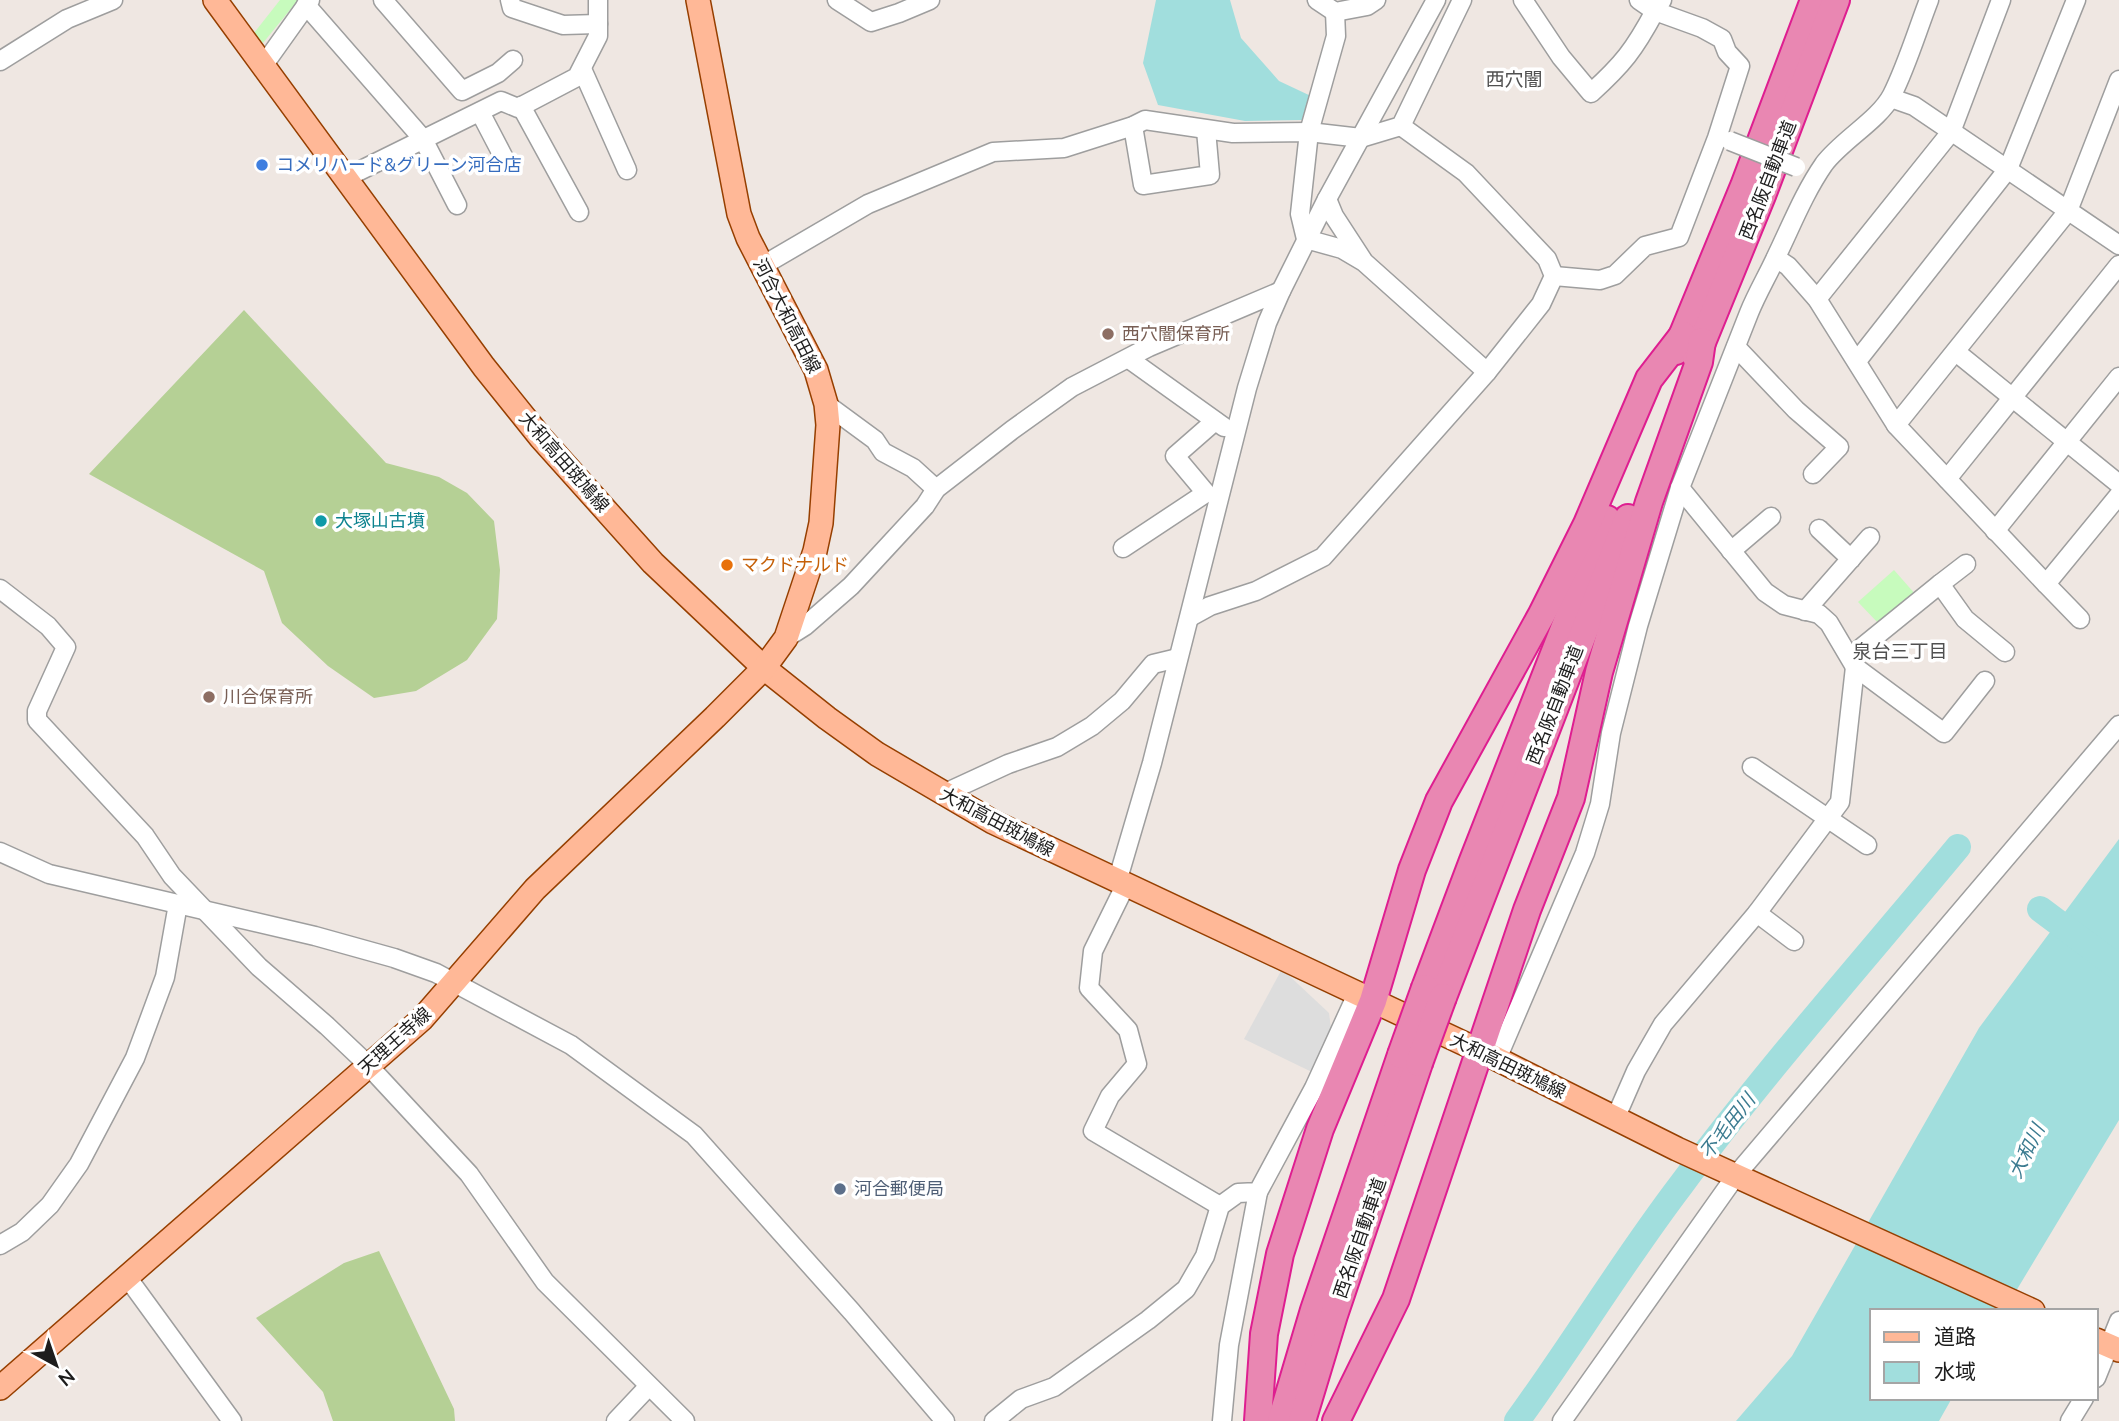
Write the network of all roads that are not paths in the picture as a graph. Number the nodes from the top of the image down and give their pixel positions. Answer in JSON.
{"nodes":[{"id":1,"x":113,"y":0,"type":"edge"},
{"id":2,"x":215,"y":0,"type":"edge"},
{"id":3,"x":383,"y":0,"type":"edge"},
{"id":4,"x":510,"y":0,"type":"edge"},
{"id":5,"x":598,"y":0,"type":"edge"},
{"id":6,"x":698,"y":0,"type":"edge"},
{"id":7,"x":837,"y":0,"type":"edge"},
{"id":8,"x":929,"y":0,"type":"edge"},
{"id":9,"x":1317,"y":0,"type":"edge"},
{"id":10,"x":1376,"y":0,"type":"edge"},
{"id":11,"x":1436,"y":0,"type":"edge"},
{"id":12,"x":1462,"y":0,"type":"edge"},
{"id":13,"x":1523,"y":0,"type":"edge"},
{"id":14,"x":1639,"y":0,"type":"edge"},
{"id":15,"x":1814,"y":0,"type":"edge"},
{"id":16,"x":1836,"y":0,"type":"edge"},
{"id":17,"x":1929,"y":0,"type":"edge"},
{"id":18,"x":2001,"y":0,"type":"edge"},
{"id":19,"x":2076,"y":0,"type":"edge"},
{"id":20,"x":308,"y":2,"type":"edge"},
{"id":21,"x":1659,"y":6,"type":"edge"},
{"id":22,"x":1335,"y":12,"type":"junction"},
{"id":23,"x":598,"y":24,"type":"junction"},
{"id":24,"x":513,"y":60,"type":"dead end"},
{"id":25,"x":0,"y":61,"type":"edge"},
{"id":26,"x":263,"y":66,"type":"junction"},
{"id":27,"x":582,"y":69,"type":"junction"},
{"id":28,"x":2119,"y":80,"type":"edge"},
{"id":29,"x":1891,"y":98,"type":"junction"},
{"id":30,"x":521,"y":106,"type":"junction"},
{"id":31,"x":480,"y":111,"type":"junction"},
{"id":32,"x":1133,"y":126,"type":"junction"},
{"id":33,"x":1401,"y":126,"type":"junction"},
{"id":34,"x":1206,"y":130,"type":"junction"},
{"id":35,"x":1309,"y":132,"type":"junction"},
{"id":36,"x":1951,"y":132,"type":"junction"},
{"id":37,"x":1361,"y":138,"type":"junction"},
{"id":38,"x":424,"y":139,"type":"junction"},
{"id":39,"x":1724,"y":140,"type":"junction"},
{"id":40,"x":504,"y":158,"type":"dead end"},
{"id":41,"x":2008,"y":169,"type":"junction"},
{"id":42,"x":627,"y":170,"type":"dead end"},
{"id":43,"x":345,"y":178,"type":"junction"},
{"id":44,"x":1816,"y":178,"type":"junction"},
{"id":45,"x":1327,"y":199,"type":"junction"},
{"id":46,"x":457,"y":205,"type":"dead end"},
{"id":47,"x":2068,"y":211,"type":"junction"},
{"id":48,"x":579,"y":212,"type":"dead end"},
{"id":49,"x":1306,"y":239,"type":"junction"},
{"id":50,"x":2119,"y":245,"type":"edge"},
{"id":51,"x":1776,"y":258,"type":"junction"},
{"id":52,"x":1364,"y":262,"type":"junction"},
{"id":53,"x":2119,"y":265,"type":"edge"},
{"id":54,"x":762,"y":266,"type":"junction"},
{"id":55,"x":1554,"y":276,"type":"junction"},
{"id":56,"x":1281,"y":291,"type":"junction"},
{"id":57,"x":1817,"y":299,"type":"junction"},
{"id":58,"x":1693,"y":338,"type":"junction"},
{"id":59,"x":1736,"y":347,"type":"junction"},
{"id":60,"x":1956,"y":352,"type":"junction"},
{"id":61,"x":1129,"y":359,"type":"junction"},
{"id":62,"x":1857,"y":361,"type":"junction"},
{"id":63,"x":1487,"y":372,"type":"junction"},
{"id":64,"x":2119,"y":377,"type":"edge"},
{"id":65,"x":2012,"y":398,"type":"junction"},
{"id":66,"x":826,"y":404,"type":"junction"},
{"id":67,"x":1215,"y":421,"type":"junction"},
{"id":68,"x":1896,"y":425,"type":"junction"},
{"id":69,"x":1235,"y":435,"type":"junction"},
{"id":70,"x":2067,"y":442,"type":"junction"},
{"id":71,"x":1813,"y":474,"type":"dead end"},
{"id":72,"x":1947,"y":480,"type":"junction"},
{"id":73,"x":2119,"y":484,"type":"edge"},
{"id":74,"x":1681,"y":488,"type":"junction"},
{"id":75,"x":936,"y":489,"type":"junction"},
{"id":76,"x":2119,"y":495,"type":"edge"},
{"id":77,"x":1771,"y":517,"type":"dead end"},
{"id":78,"x":1819,"y":529,"type":"dead end"},
{"id":79,"x":1995,"y":531,"type":"junction"},
{"id":80,"x":1870,"y":537,"type":"dead end"},
{"id":81,"x":1123,"y":548,"type":"dead end"},
{"id":82,"x":1731,"y":551,"type":"junction"},
{"id":83,"x":1851,"y":559,"type":"junction"},
{"id":84,"x":1966,"y":564,"type":"dead end"},
{"id":85,"x":1940,"y":584,"type":"junction"},
{"id":86,"x":2046,"y":584,"type":"junction"},
{"id":87,"x":0,"y":589,"type":"edge"},
{"id":88,"x":1805,"y":611,"type":"junction"},
{"id":89,"x":1190,"y":617,"type":"junction"},
{"id":90,"x":2080,"y":619,"type":"dead end"},
{"id":91,"x":786,"y":638,"type":"junction"},
{"id":92,"x":2005,"y":652,"type":"dead end"},
{"id":93,"x":1178,"y":658,"type":"junction"},
{"id":94,"x":1853,"y":662,"type":"junction"},
{"id":95,"x":764,"y":668,"type":"junction"},
{"id":96,"x":1985,"y":681,"type":"dead end"},
{"id":97,"x":2119,"y":725,"type":"edge"},
{"id":98,"x":1752,"y":767,"type":"dead end"},
{"id":99,"x":943,"y":794,"type":"junction"},
{"id":100,"x":1829,"y":819,"type":"junction"},
{"id":101,"x":1867,"y":845,"type":"dead end"},
{"id":102,"x":0,"y":852,"type":"edge"},
{"id":103,"x":1121,"y":884,"type":"junction"},
{"id":104,"x":178,"y":904,"type":"junction"},
{"id":105,"x":206,"y":912,"type":"junction"},
{"id":106,"x":1757,"y":913,"type":"junction"},
{"id":107,"x":1794,"y":941,"type":"dead end"},
{"id":108,"x":455,"y":983,"type":"junction"},
{"id":109,"x":1365,"y":998,"type":"junction"},
{"id":110,"x":1488,"y":1055,"type":"junction"},
{"id":111,"x":1410,"y":1059,"type":"junction"},
{"id":112,"x":368,"y":1066,"type":"junction"},
{"id":113,"x":1615,"y":1119,"type":"junction"},
{"id":114,"x":1736,"y":1174,"type":"junction"},
{"id":115,"x":1258,"y":1192,"type":"junction"},
{"id":116,"x":1220,"y":1206,"type":"junction"},
{"id":117,"x":0,"y":1245,"type":"edge"},
{"id":118,"x":127,"y":1277,"type":"junction"},
{"id":119,"x":2029,"y":1309,"type":"edge"},
{"id":120,"x":2119,"y":1321,"type":"edge"},
{"id":121,"x":2108,"y":1345,"type":"edge"},
{"id":122,"x":2098,"y":1372,"type":"edge"},
{"id":123,"x":648,"y":1387,"type":"junction"},
{"id":124,"x":0,"y":1388,"type":"edge"},
{"id":125,"x":2084,"y":1400,"type":"edge"},
{"id":126,"x":2084,"y":1400,"type":"edge"},
{"id":127,"x":232,"y":1421,"type":"edge"},
{"id":128,"x":616,"y":1421,"type":"edge"},
{"id":129,"x":685,"y":1421,"type":"edge"},
{"id":130,"x":945,"y":1421,"type":"edge"},
{"id":131,"x":994,"y":1421,"type":"edge"},
{"id":132,"x":1222,"y":1421,"type":"edge"},
{"id":133,"x":1258,"y":1421,"type":"edge"},
{"id":134,"x":1281,"y":1421,"type":"edge"},
{"id":135,"x":1302,"y":1421,"type":"edge"},
{"id":136,"x":1336,"y":1421,"type":"edge"},
{"id":137,"x":1562,"y":1421,"type":"edge"},
{"id":138,"x":2070,"y":1421,"type":"edge"},
{"id":139,"x":2077,"y":1421,"type":"edge"}],
"edges":[{"from":1,"to":25,"type":"street"},
{"from":2,"to":26,"type":"main road","name":"大和高田斑鳩線"},
{"from":3,"to":24,"type":"street"},
{"from":4,"to":23,"type":"street"},
{"from":5,"to":23,"type":"street"},
{"from":6,"to":54,"type":"main road","name":"河合大和高田線"},
{"from":7,"to":8,"type":"street"},
{"from":9,"to":22,"type":"street"},
{"from":10,"to":22,"type":"street"},
{"from":11,"to":37,"type":"street"},
{"from":12,"to":33,"type":"street"},
{"from":13,"to":21,"type":"street"},
{"from":14,"to":21,"type":"street"},
{"from":15,"to":58,"type":"highway","name":"西名阪自動車道"},
{"from":16,"to":58,"type":"highway","name":"西名阪自動車道"},
{"from":17,"to":29,"type":"street"},
{"from":18,"to":36,"type":"street"},
{"from":19,"to":41,"type":"street"},
{"from":20,"to":26,"type":"street"},
{"from":20,"to":38,"type":"street"},
{"from":21,"to":39,"type":"street"},
{"from":22,"to":35,"type":"street"},
{"from":23,"to":27,"type":"street"},
{"from":26,"to":43,"type":"main road","name":"大和高田斑鳩線"},
{"from":27,"to":30,"type":"street"},
{"from":27,"to":42,"type":"street"},
{"from":28,"to":47,"type":"street"},
{"from":29,"to":36,"type":"street"},
{"from":29,"to":44,"type":"street"},
{"from":30,"to":31,"type":"street"},
{"from":30,"to":48,"type":"street"},
{"from":31,"to":38,"type":"street"},
{"from":31,"to":40,"type":"street"},
{"from":32,"to":34,"type":"street"},
{"from":32,"to":34,"type":"street"},
{"from":32,"to":54,"type":"street"},
{"from":33,"to":37,"type":"street"},
{"from":33,"to":55,"type":"street"},
{"from":34,"to":35,"type":"street"},
{"from":35,"to":37,"type":"street"},
{"from":35,"to":49,"type":"street"},
{"from":36,"to":41,"type":"street"},
{"from":36,"to":57,"type":"street"},
{"from":37,"to":45,"type":"street"},
{"from":38,"to":43,"type":"street"},
{"from":38,"to":46,"type":"street"},
{"from":39,"to":44,"type":"street","bridge":true},
{"from":39,"to":55,"type":"street"},
{"from":41,"to":47,"type":"street"},
{"from":41,"to":62,"type":"street"},
{"from":43,"to":95,"type":"main road","name":"大和高田斑鳩線"},
{"from":44,"to":51,"type":"street"},
{"from":45,"to":49,"type":"street"},
{"from":45,"to":52,"type":"street"},
{"from":47,"to":50,"type":"street"},
{"from":47,"to":60,"type":"street"},
{"from":49,"to":52,"type":"street"},
{"from":49,"to":56,"type":"street"},
{"from":51,"to":57,"type":"street"},
{"from":51,"to":59,"type":"street"},
{"from":52,"to":63,"type":"street"},
{"from":53,"to":65,"type":"street"},
{"from":54,"to":66,"type":"main road","name":"河合大和高田線"},
{"from":55,"to":63,"type":"street"},
{"from":56,"to":61,"type":"street"},
{"from":56,"to":69,"type":"street"},
{"from":57,"to":62,"type":"street"},
{"from":58,"to":109,"type":"highway"},
{"from":58,"to":110,"type":"highway"},
{"from":58,"to":111,"type":"highway","name":"西名阪自動車道","bridge":true},
{"from":59,"to":71,"type":"street"},
{"from":59,"to":74,"type":"street"},
{"from":60,"to":65,"type":"street"},
{"from":60,"to":68,"type":"street"},
{"from":61,"to":67,"type":"street"},
{"from":61,"to":75,"type":"street"},
{"from":62,"to":68,"type":"street"},
{"from":63,"to":89,"type":"street"},
{"from":64,"to":70,"type":"street"},
{"from":65,"to":70,"type":"street"},
{"from":65,"to":72,"type":"street"},
{"from":66,"to":75,"type":"street"},
{"from":66,"to":91,"type":"main road","name":"河合大和高田線"},
{"from":67,"to":69,"type":"street"},
{"from":67,"to":81,"type":"street"},
{"from":68,"to":72,"type":"street"},
{"from":69,"to":89,"type":"street"},
{"from":70,"to":73,"type":"street"},
{"from":70,"to":79,"type":"street"},
{"from":72,"to":79,"type":"street"},
{"from":74,"to":82,"type":"street"},
{"from":74,"to":110,"type":"street"},
{"from":75,"to":91,"type":"street"},
{"from":76,"to":86,"type":"street"},
{"from":77,"to":82,"type":"street"},
{"from":78,"to":83,"type":"street"},
{"from":79,"to":86,"type":"street"},
{"from":80,"to":83,"type":"street"},
{"from":82,"to":88,"type":"street"},
{"from":83,"to":88,"type":"street"},
{"from":84,"to":85,"type":"street"},
{"from":85,"to":92,"type":"street"},
{"from":85,"to":94,"type":"street"},
{"from":86,"to":90,"type":"street"},
{"from":87,"to":105,"type":"street"},
{"from":88,"to":94,"type":"street"},
{"from":89,"to":93,"type":"street"},
{"from":91,"to":95,"type":"main road","name":"河合大和高田線"},
{"from":93,"to":99,"type":"street"},
{"from":93,"to":103,"type":"street"},
{"from":94,"to":96,"type":"street"},
{"from":94,"to":100,"type":"street"},
{"from":95,"to":99,"type":"main road","name":"大和高田斑鳩線"},
{"from":95,"to":108,"type":"main road","name":"天理王寺線"},
{"from":97,"to":114,"type":"street"},
{"from":98,"to":100,"type":"street"},
{"from":99,"to":103,"type":"main road","name":"大和高田斑鳩線"},
{"from":100,"to":101,"type":"street"},
{"from":100,"to":106,"type":"street"},
{"from":102,"to":104,"type":"street"},
{"from":103,"to":109,"type":"main road","name":"大和高田斑鳩線"},
{"from":103,"to":116,"type":"street"},
{"from":104,"to":105,"type":"street"},
{"from":104,"to":117,"type":"street"},
{"from":105,"to":108,"type":"street"},
{"from":105,"to":112,"type":"street"},
{"from":106,"to":107,"type":"street"},
{"from":106,"to":113,"type":"street"},
{"from":108,"to":112,"type":"main road","name":"天理王寺線"},
{"from":108,"to":130,"type":"street"},
{"from":109,"to":110,"type":"main road","name":"大和高田斑鳩線"},
{"from":109,"to":115,"type":"street"},
{"from":109,"to":133,"type":"highway"},
{"from":110,"to":113,"type":"main road","name":"大和高田斑鳩線"},
{"from":110,"to":136,"type":"highway"},
{"from":111,"to":134,"type":"highway","name":"西名阪自動車道"},
{"from":111,"to":135,"type":"highway","name":"西名阪自動車道"},
{"from":112,"to":118,"type":"main road","name":"天理王寺線"},
{"from":112,"to":123,"type":"street"},
{"from":113,"to":114,"type":"main road","name":"大和高田斑鳩線"},
{"from":114,"to":119,"type":"main road","name":"大和高田斑鳩線"},
{"from":114,"to":137,"type":"street"},
{"from":115,"to":116,"type":"street"},
{"from":115,"to":132,"type":"street"},
{"from":116,"to":131,"type":"street"},
{"from":118,"to":124,"type":"main road","name":"天理王寺線"},
{"from":118,"to":127,"type":"street"},
{"from":120,"to":121,"type":"street"},
{"from":121,"to":122,"type":"street"},
{"from":123,"to":128,"type":"street"},
{"from":123,"to":129,"type":"street"},
{"from":125,"to":138,"type":"street"},
{"from":126,"to":139,"type":"street"}]}
